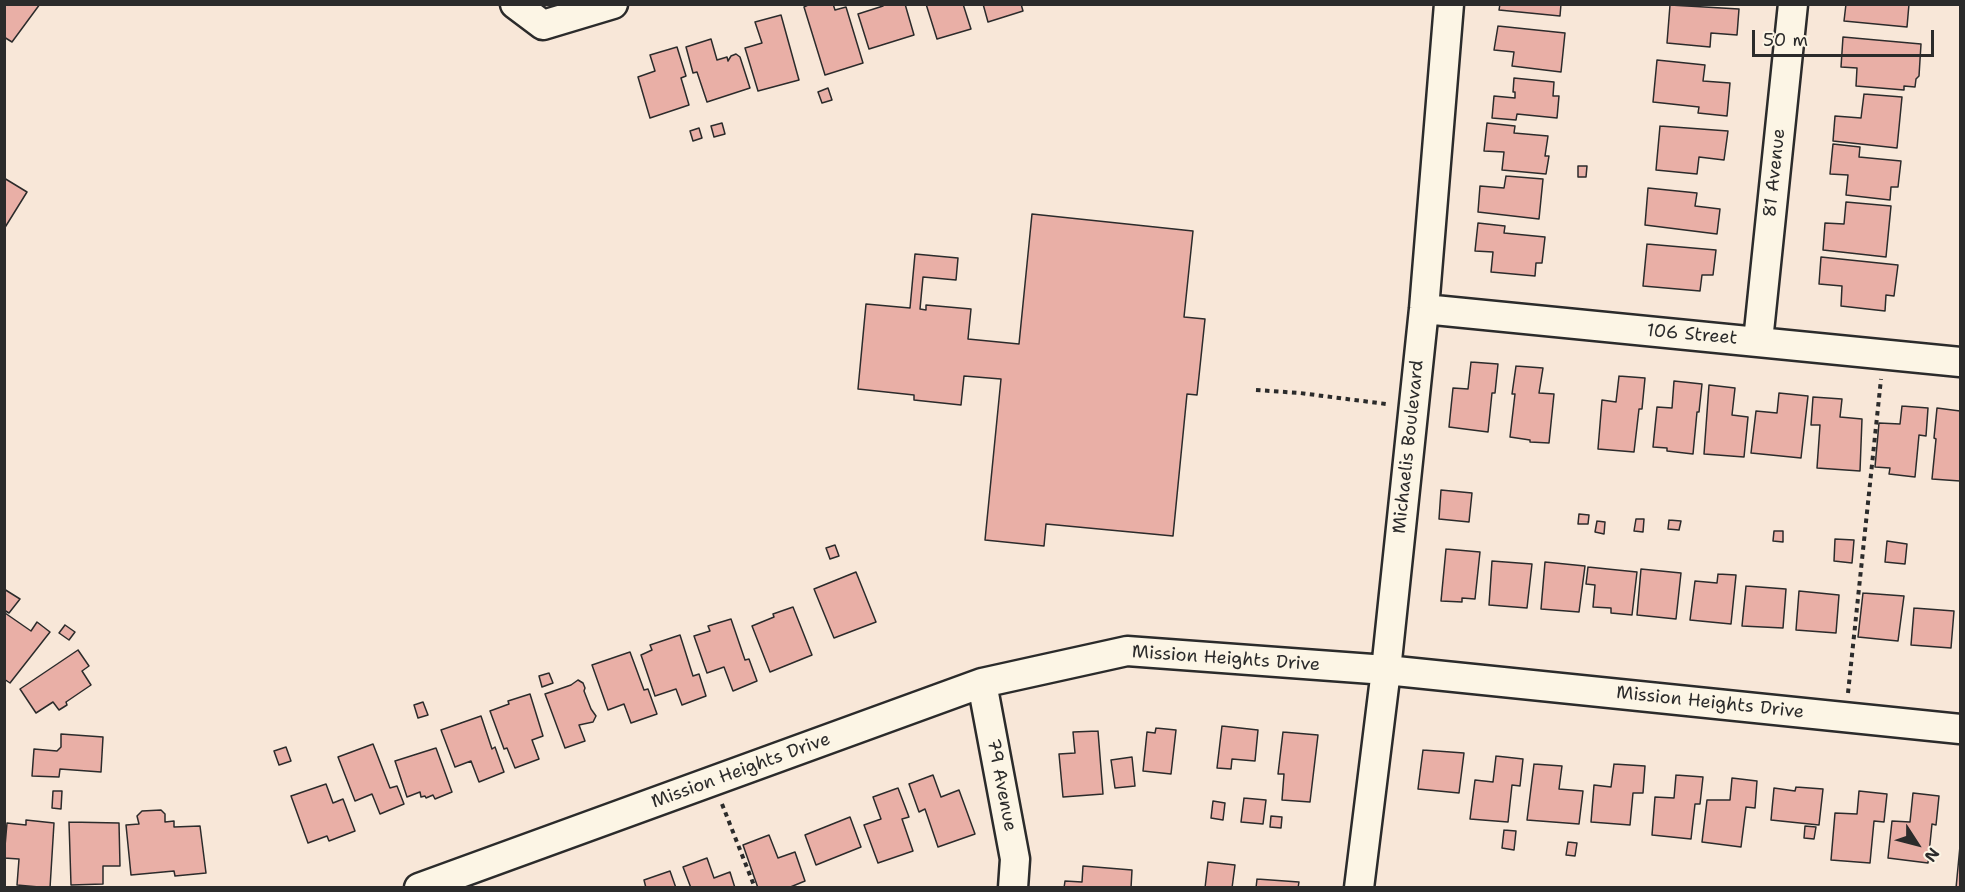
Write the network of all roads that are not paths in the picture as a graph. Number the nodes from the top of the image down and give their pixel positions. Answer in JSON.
{"nodes":[{"id":1,"x":515,"y":4,"type":"edge"},
{"id":2,"x":613,"y":4,"type":"edge"},
{"id":3,"x":1449,"y":4,"type":"edge"},
{"id":4,"x":1793,"y":4,"type":"edge"},
{"id":5,"x":1424,"y":309,"type":"junction"},
{"id":6,"x":1758,"y":341,"type":"junction"},
{"id":7,"x":1960,"y":362,"type":"edge"},
{"id":8,"x":1386,"y":670,"type":"junction"},
{"id":9,"x":982,"y":683,"type":"junction"},
{"id":10,"x":1960,"y":729,"type":"edge"},
{"id":11,"x":419,"y":888,"type":"edge"},
{"id":12,"x":1013,"y":888,"type":"edge"},
{"id":13,"x":1359,"y":888,"type":"edge"}],
"edges":[{"from":1,"to":2,"type":"street"},
{"from":3,"to":5,"type":"street","name":"Michaelis Boulevard"},
{"from":4,"to":6,"type":"street","name":"81 Avenue"},
{"from":5,"to":6,"type":"street","name":"106 Street"},
{"from":5,"to":8,"type":"street","name":"Michaelis Boulevard"},
{"from":6,"to":7,"type":"street","name":"106 Street"},
{"from":8,"to":9,"type":"street","name":"Mission Heights Drive"},
{"from":8,"to":10,"type":"street","name":"Mission Heights Drive"},
{"from":8,"to":13,"type":"street","name":"Michaelis Boulevard"},
{"from":9,"to":11,"type":"street","name":"Mission Heights Drive"},
{"from":9,"to":12,"type":"street","name":"79 Avenue"}]}
